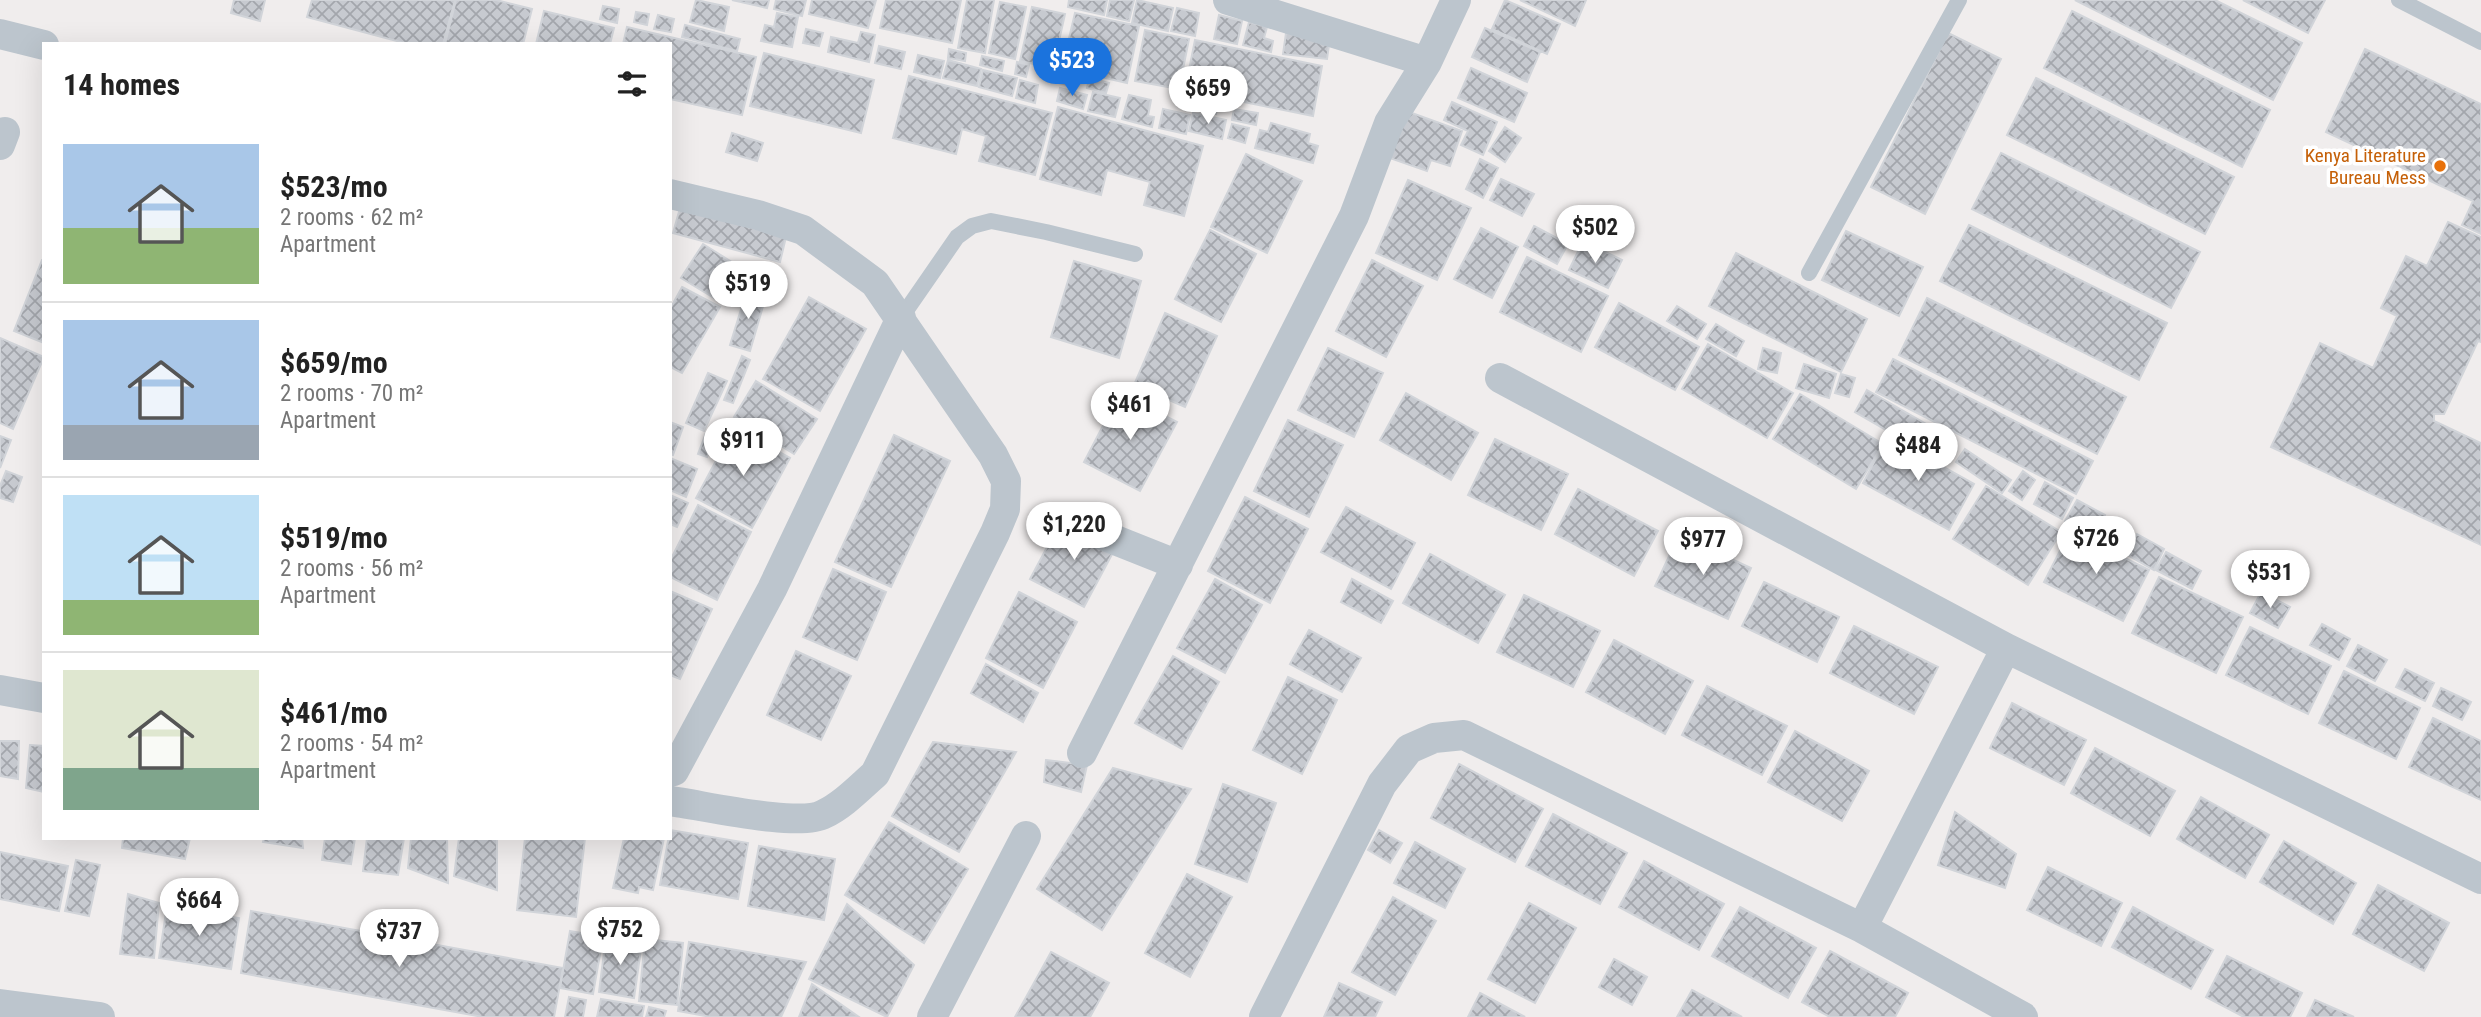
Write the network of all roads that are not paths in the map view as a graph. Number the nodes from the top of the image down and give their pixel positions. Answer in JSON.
{"nodes":[{"id":1,"x":1228,"y":0,"type":"edge"},
{"id":2,"x":1456,"y":0,"type":"edge"},
{"id":3,"x":1959,"y":0,"type":"edge"},
{"id":4,"x":2399,"y":0,"type":"edge"},
{"id":5,"x":0,"y":34,"type":"edge"},
{"id":6,"x":2481,"y":42,"type":"edge"},
{"id":7,"x":42,"y":44,"type":"edge"},
{"id":8,"x":1427,"y":62,"type":"junction"},
{"id":9,"x":672,"y":194,"type":"edge"},
{"id":10,"x":1135,"y":254,"type":"dead end"},
{"id":11,"x":1809,"y":273,"type":"dead end"},
{"id":12,"x":901,"y":318,"type":"junction"},
{"id":13,"x":1500,"y":378,"type":"dead end"},
{"id":14,"x":1094,"y":532,"type":"dead end"},
{"id":15,"x":1178,"y":565,"type":"junction"},
{"id":16,"x":2006,"y":648,"type":"junction"},
{"id":17,"x":0,"y":690,"type":"edge"},
{"id":18,"x":42,"y":698,"type":"edge"},
{"id":19,"x":1082,"y":753,"type":"dead end"},
{"id":20,"x":672,"y":772,"type":"edge"},
{"id":21,"x":672,"y":800,"type":"edge"},
{"id":22,"x":1026,"y":836,"type":"dead end"},
{"id":23,"x":2481,"y":879,"type":"edge"},
{"id":24,"x":1862,"y":928,"type":"junction"},
{"id":25,"x":0,"y":1004,"type":"edge"},
{"id":26,"x":100,"y":1017,"type":"edge"},
{"id":27,"x":932,"y":1017,"type":"edge"},
{"id":28,"x":1264,"y":1017,"type":"edge"},
{"id":29,"x":2022,"y":1017,"type":"edge"}],
"edges":[{"from":1,"to":8,"type":"street"},
{"from":2,"to":8,"type":"street"},
{"from":3,"to":11,"type":"lane"},
{"from":4,"to":6,"type":"lane"},
{"from":5,"to":7,"type":"street"},
{"from":8,"to":15,"type":"street"},
{"from":9,"to":12,"type":"street"},
{"from":10,"to":12,"type":"lane"},
{"from":12,"to":20,"type":"street"},
{"from":12,"to":21,"type":"street"},
{"from":13,"to":16,"type":"street"},
{"from":14,"to":15,"type":"street"},
{"from":15,"to":19,"type":"street"},
{"from":16,"to":23,"type":"street"},
{"from":16,"to":24,"type":"street"},
{"from":17,"to":18,"type":"street"},
{"from":22,"to":27,"type":"street"},
{"from":24,"to":28,"type":"street"},
{"from":24,"to":29,"type":"street"},
{"from":25,"to":26,"type":"street"}]}
